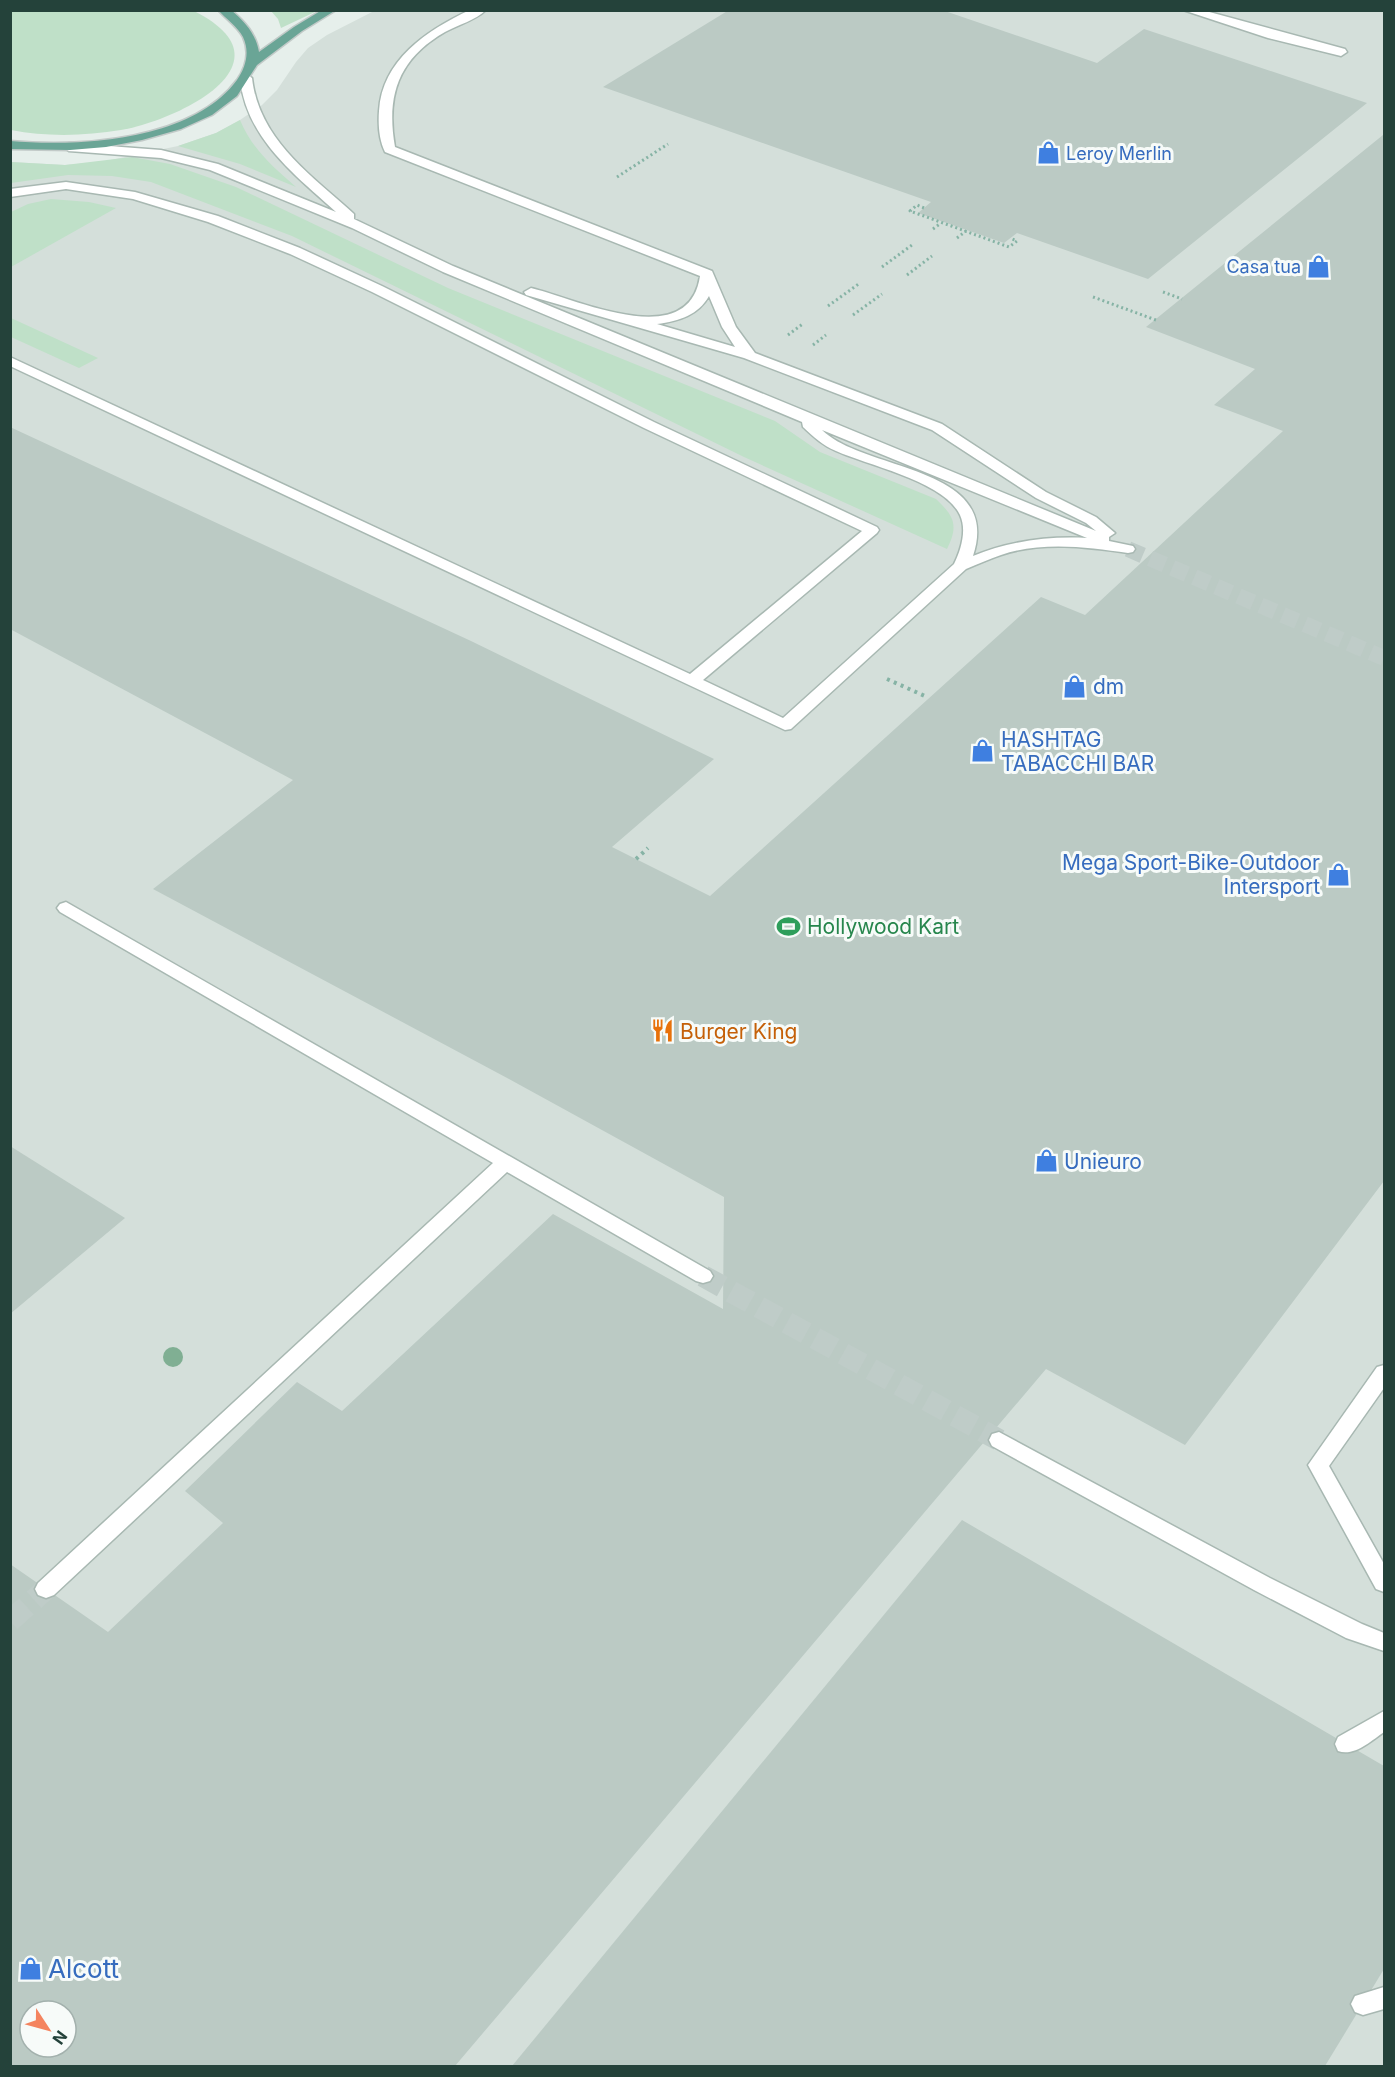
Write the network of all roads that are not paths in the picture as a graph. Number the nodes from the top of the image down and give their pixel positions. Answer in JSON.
{"nodes":[{"id":1,"x":223,"y":10,"type":"edge"},
{"id":2,"x":331,"y":10,"type":"edge"},
{"id":3,"x":481,"y":10,"type":"edge"},
{"id":4,"x":1188,"y":10,"type":"edge"},
{"id":5,"x":1341,"y":52,"type":"dead end"},
{"id":6,"x":252,"y":63,"type":"junction"},
{"id":7,"x":246,"y":78,"type":"junction"},
{"id":8,"x":10,"y":145,"type":"edge"},
{"id":9,"x":69,"y":147,"type":"junction"},
{"id":10,"x":10,"y":193,"type":"edge"},
{"id":11,"x":357,"y":225,"type":"junction"},
{"id":12,"x":448,"y":269,"type":"junction"},
{"id":13,"x":707,"y":274,"type":"junction"},
{"id":14,"x":629,"y":321,"type":"junction"},
{"id":15,"x":750,"y":356,"type":"junction"},
{"id":16,"x":13,"y":364,"type":"edge"},
{"id":17,"x":800,"y":416,"type":"junction"},
{"id":18,"x":1128,"y":549,"type":"junction"},
{"id":19,"x":961,"y":566,"type":"junction"},
{"id":20,"x":692,"y":681,"type":"junction"},
{"id":21,"x":66,"y":908,"type":"dead end"},
{"id":22,"x":506,"y":1162,"type":"junction"},
{"id":23,"x":704,"y":1276,"type":"tunnel mouth"},
{"id":24,"x":1384,"y":1373,"type":"edge"},
{"id":25,"x":999,"y":1440,"type":"tunnel mouth"},
{"id":26,"x":1384,"y":1583,"type":"edge"},
{"id":27,"x":46,"y":1588,"type":"tunnel mouth"},
{"id":28,"x":1384,"y":1642,"type":"edge"},
{"id":29,"x":1384,"y":1721,"type":"edge"},
{"id":30,"x":1346,"y":1744,"type":"dead end"}],
"edges":[{"from":1,"to":6,"type":"main road"},
{"from":2,"to":6,"type":"main road"},
{"from":3,"to":13,"type":"street"},
{"from":4,"to":5,"type":"street"},
{"from":6,"to":7,"type":"main road"},
{"from":7,"to":9,"type":"main road"},
{"from":7,"to":11,"type":"street"},
{"from":8,"to":9,"type":"main road"},
{"from":9,"to":11,"type":"street"},
{"from":10,"to":20,"type":"street"},
{"from":11,"to":12,"type":"street"},
{"from":12,"to":14,"type":"street"},
{"from":12,"to":17,"type":"street"},
{"from":13,"to":14,"type":"street"},
{"from":13,"to":15,"type":"street"},
{"from":14,"to":15,"type":"street"},
{"from":15,"to":18,"type":"street"},
{"from":16,"to":20,"type":"street"},
{"from":17,"to":18,"type":"street"},
{"from":17,"to":19,"type":"street"},
{"from":18,"to":19,"type":"street"},
{"from":19,"to":20,"type":"street"},
{"from":21,"to":22,"type":"street"},
{"from":22,"to":23,"type":"street"},
{"from":22,"to":27,"type":"street"},
{"from":24,"to":26,"type":"street"},
{"from":25,"to":28,"type":"street"},
{"from":29,"to":30,"type":"street"}]}
